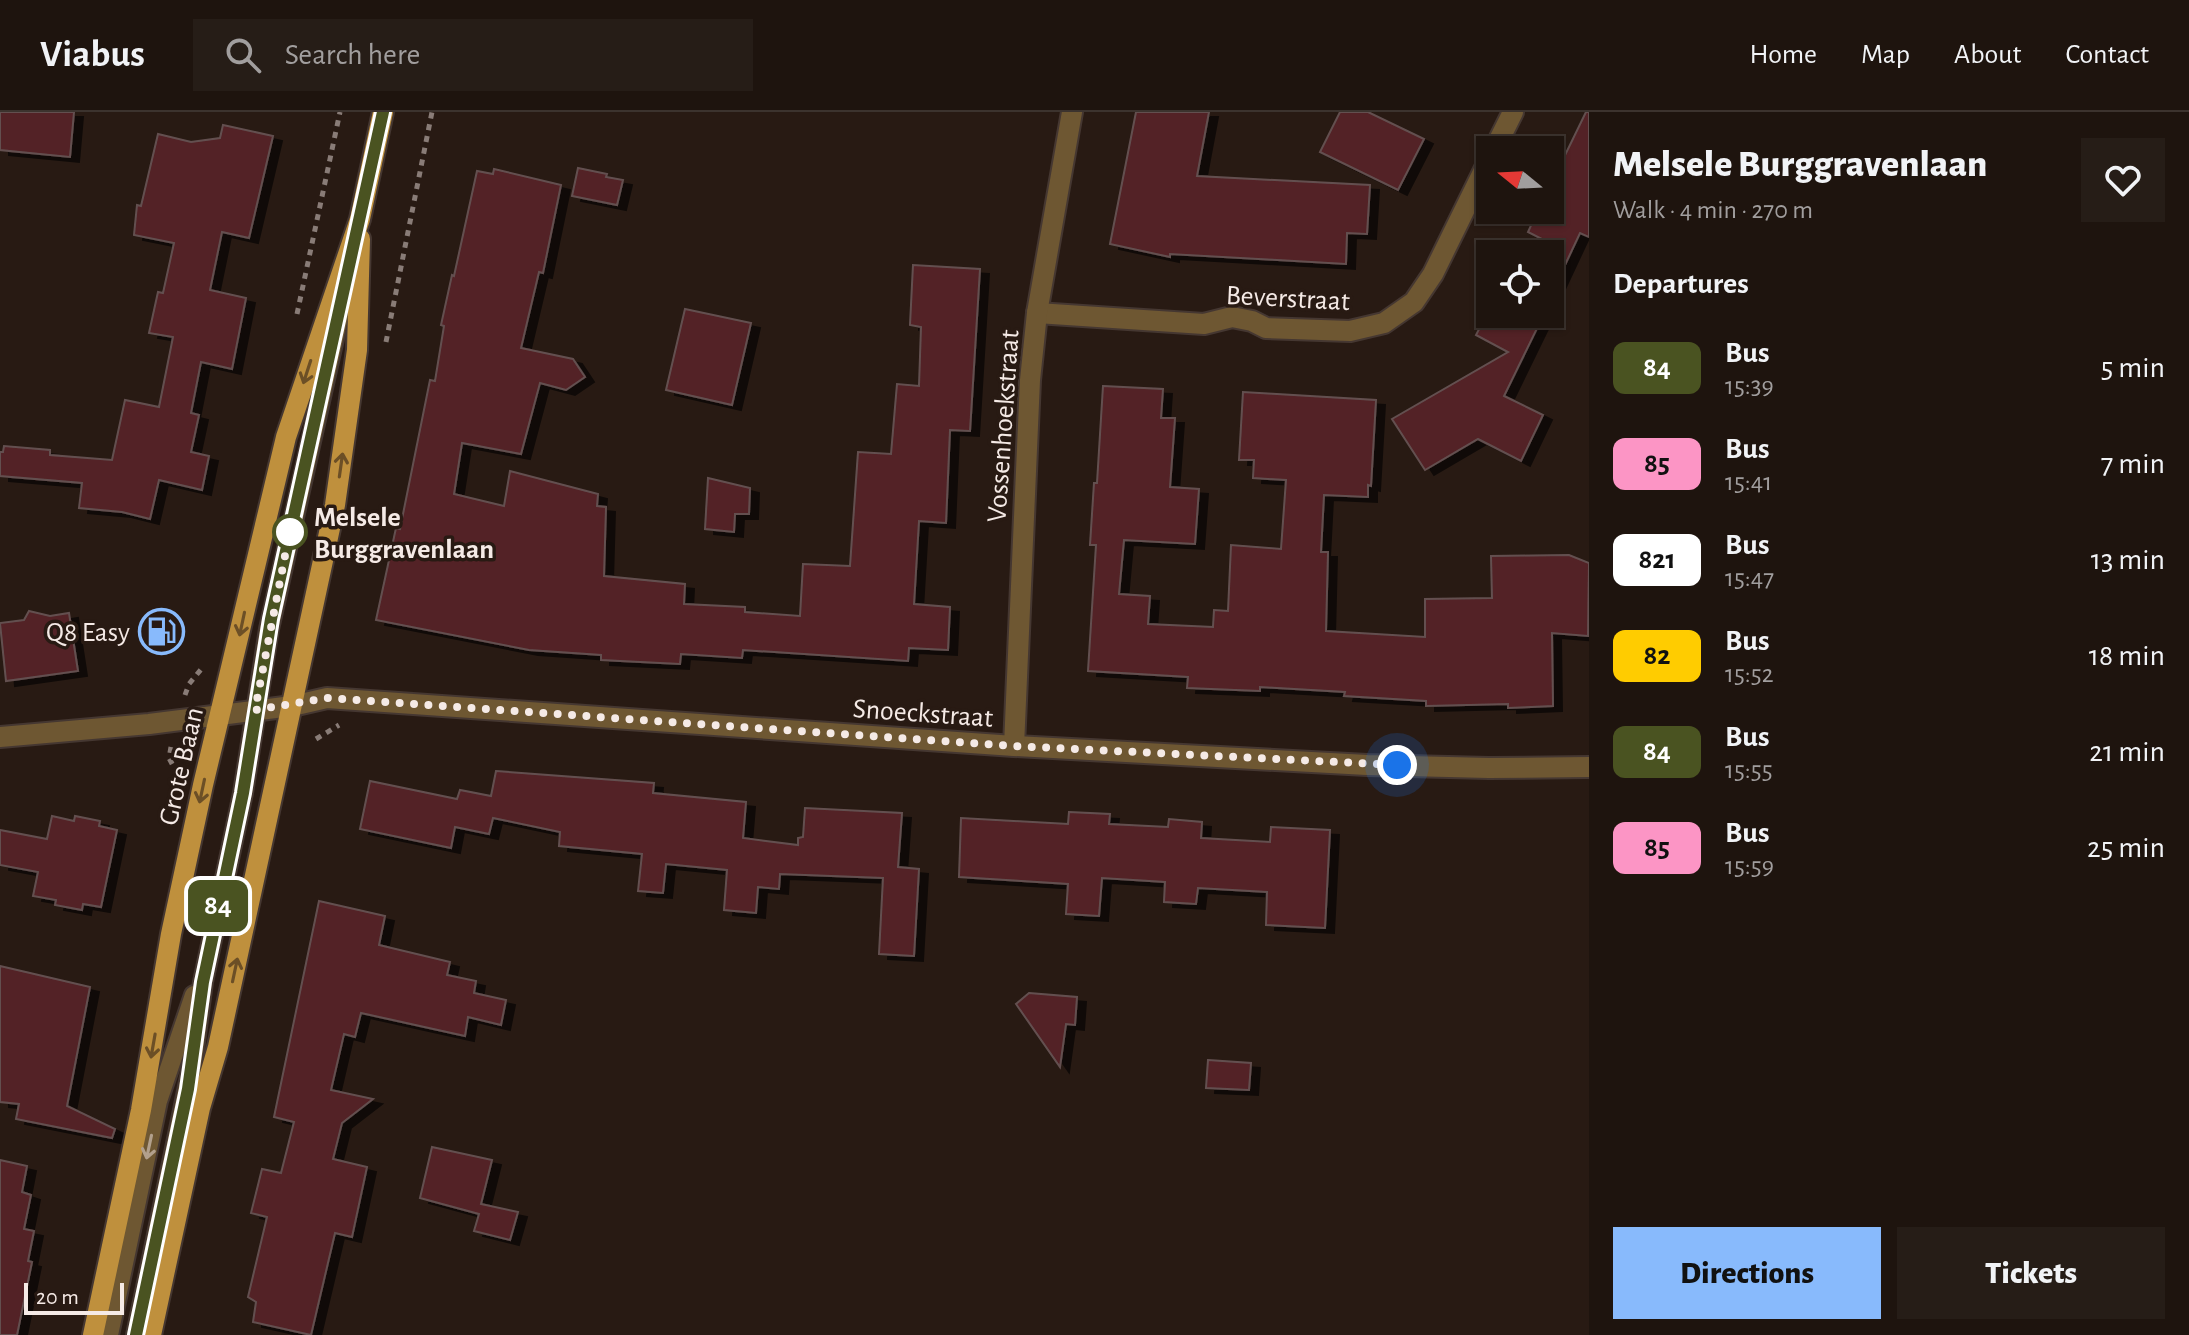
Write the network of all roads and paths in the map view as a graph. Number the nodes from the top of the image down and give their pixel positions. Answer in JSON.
{"nodes":[{"id":1,"x":383,"y":112,"type":"edge"},
{"id":2,"x":1072,"y":112,"type":"edge"},
{"id":3,"x":1513,"y":112,"type":"edge"},
{"id":4,"x":1501,"y":136,"type":"edge"},
{"id":5,"x":1476,"y":186,"type":"edge"},
{"id":6,"x":360,"y":219,"type":"junction"},
{"id":7,"x":1037,"y":313,"type":"junction"},
{"id":8,"x":292,"y":706,"type":"junction"},
{"id":9,"x":255,"y":710,"type":"junction"},
{"id":10,"x":220,"y":715,"type":"junction"},
{"id":11,"x":0,"y":737,"type":"edge"},
{"id":12,"x":1014,"y":746,"type":"junction"},
{"id":13,"x":169,"y":758,"type":"dead end"},
{"id":14,"x":1589,"y":767,"type":"edge"},
{"id":15,"x":181,"y":781,"type":"dead end"},
{"id":16,"x":211,"y":938,"type":"junction"},
{"id":17,"x":93,"y":1335,"type":"edge"},
{"id":18,"x":109,"y":1335,"type":"edge"},
{"id":19,"x":136,"y":1335,"type":"edge"},
{"id":20,"x":151,"y":1335,"type":"edge"}],
"edges":[{"from":1,"to":6,"type":"main road","name":"Grote Baan"},
{"from":2,"to":7,"type":"street","name":"Vossenhoekstraat"},
{"from":3,"to":4,"type":"street"},
{"from":5,"to":7,"type":"street","name":"Beverstraat"},
{"from":8,"to":6,"type":"main road","name":"Grote Baan","one_way":true},
{"from":6,"to":9,"type":"lane","name":"Grote Baan"},
{"from":6,"to":10,"type":"main road","name":"Grote Baan","one_way":true},
{"from":7,"to":12,"type":"street","name":"Vossenhoekstraat"},
{"from":8,"to":9,"type":"street","name":"Snoeckstraat"},
{"from":8,"to":12,"type":"street","name":"Snoeckstraat"},
{"from":20,"to":8,"type":"main road","name":"Grote Baan","one_way":true},
{"from":9,"to":10,"type":"street","name":"Snoeckstraat"},
{"from":9,"to":16,"type":"lane","name":"Grote Baan"},
{"from":10,"to":11,"type":"street","name":"Snoeckstraat"},
{"from":10,"to":17,"type":"main road","name":"Grote Baan","one_way":true},
{"from":12,"to":14,"type":"street","name":"Snoeckstraat"},
{"from":13,"to":15,"type":"path"},
{"from":16,"to":18,"type":"lane","name":"Grote Baan","one_way":true},
{"from":16,"to":19,"type":"lane","name":"Grote Baan"}]}
